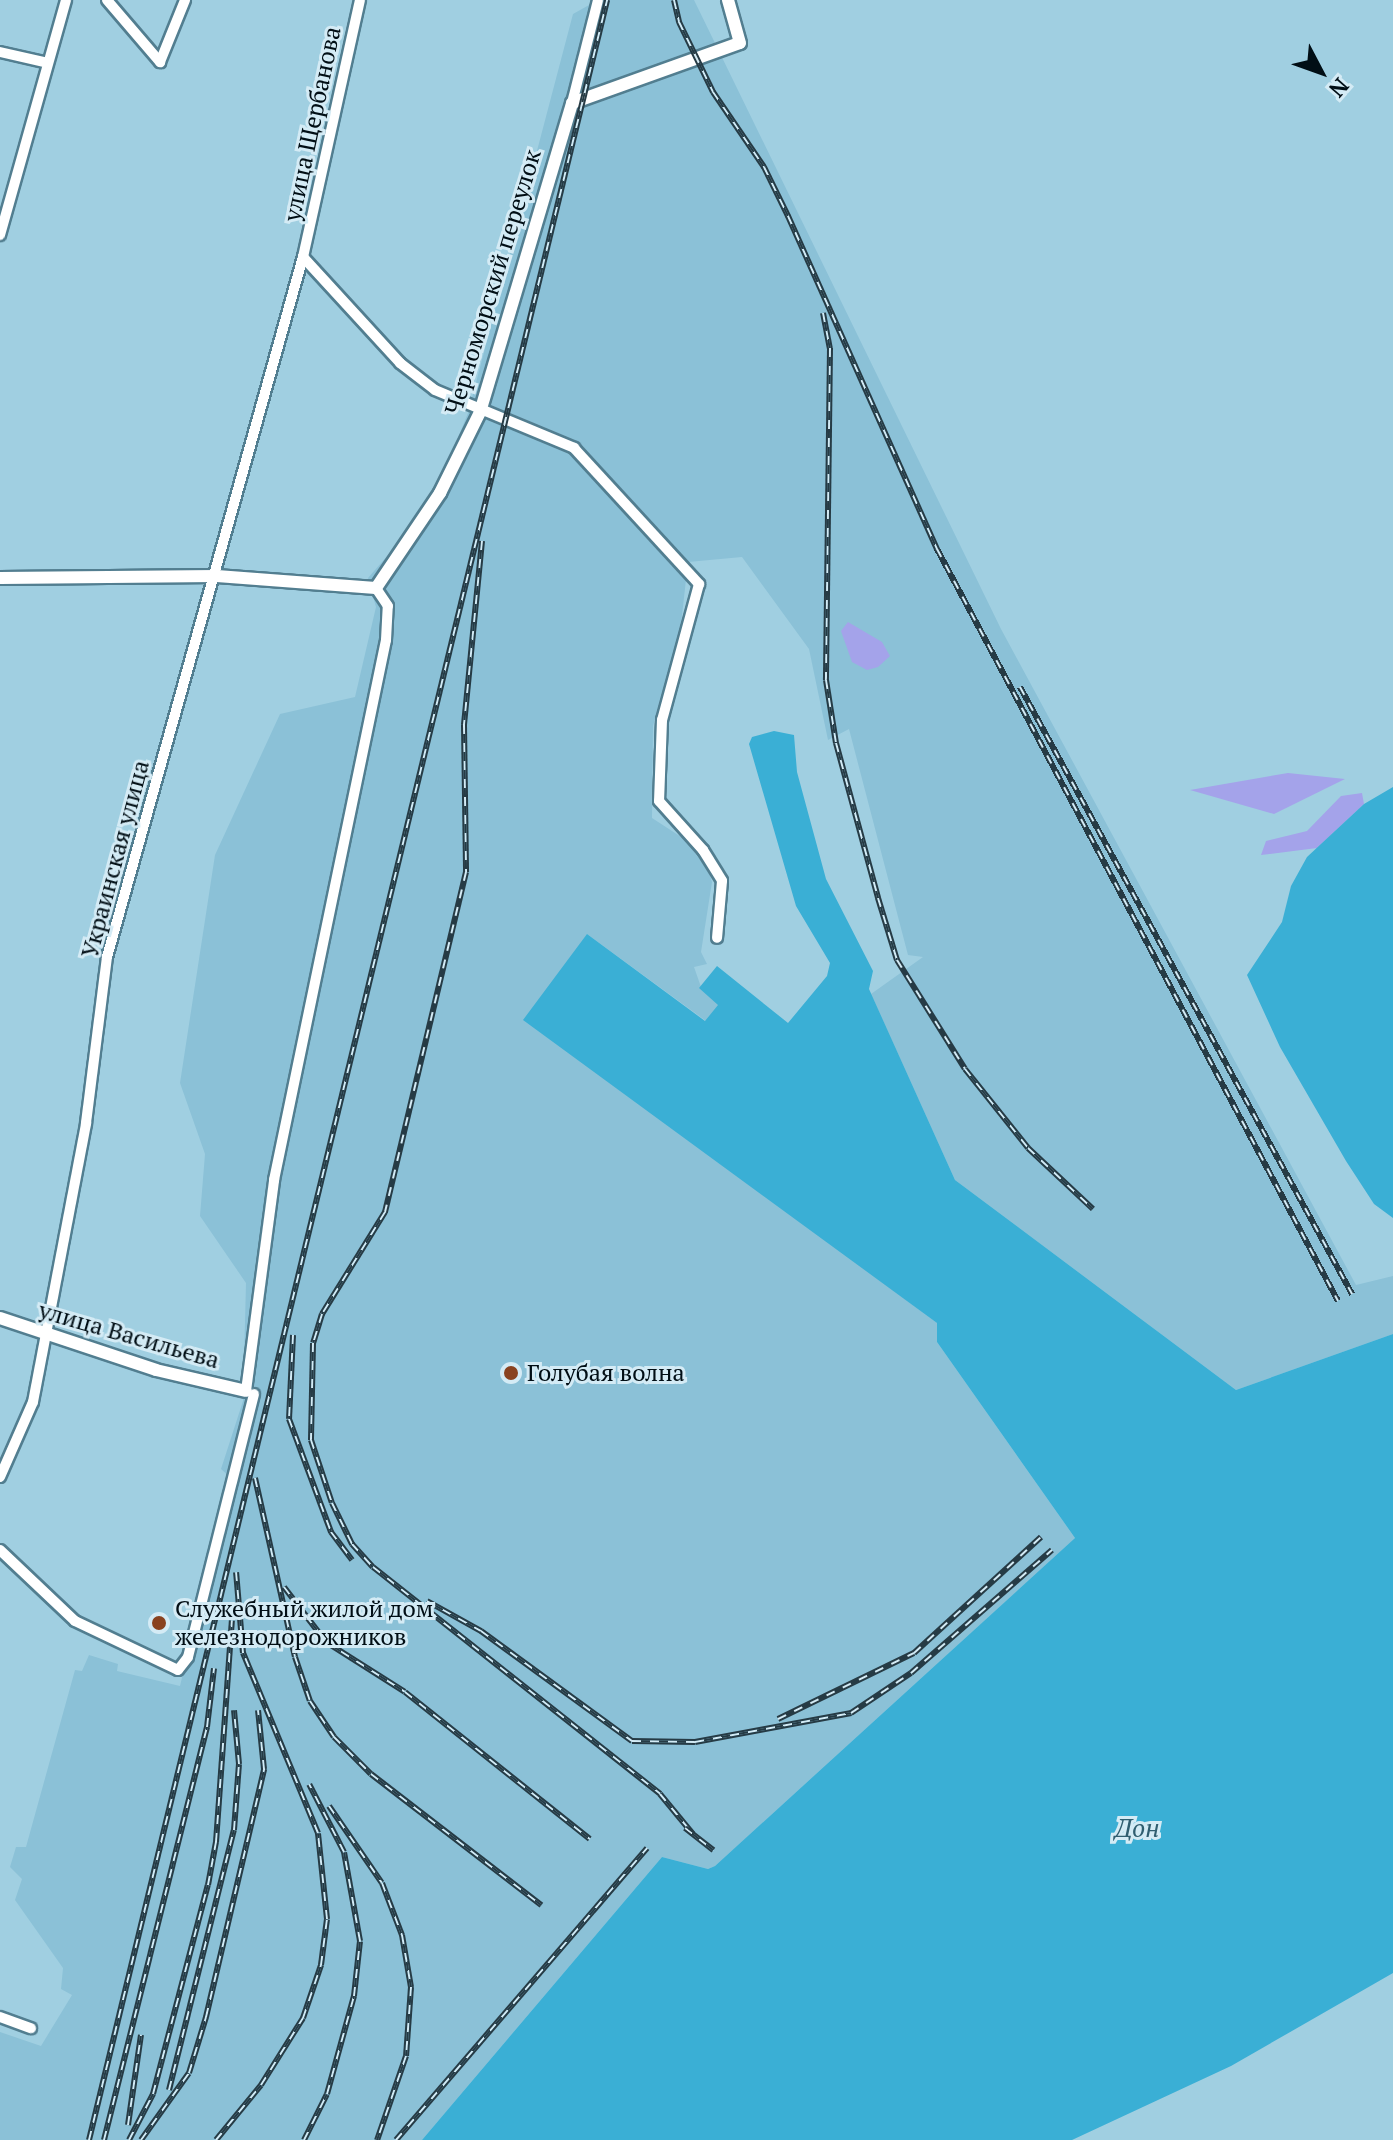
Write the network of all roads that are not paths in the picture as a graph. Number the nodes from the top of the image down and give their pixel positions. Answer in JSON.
{"nodes":[{"id":1,"x":66,"y":0,"type":"edge"},
{"id":2,"x":107,"y":0,"type":"edge"},
{"id":3,"x":185,"y":0,"type":"edge"},
{"id":4,"x":360,"y":0,"type":"edge"},
{"id":5,"x":598,"y":0,"type":"edge"},
{"id":6,"x":728,"y":0,"type":"edge"},
{"id":7,"x":0,"y":52,"type":"edge"},
{"id":8,"x":48,"y":63,"type":"junction"},
{"id":9,"x":572,"y":103,"type":"junction"},
{"id":10,"x":0,"y":235,"type":"edge"},
{"id":11,"x":303,"y":257,"type":"junction"},
{"id":12,"x":480,"y":412,"type":"junction"},
{"id":13,"x":217,"y":576,"type":"junction"},
{"id":14,"x":0,"y":578,"type":"edge"},
{"id":15,"x":376,"y":588,"type":"junction"},
{"id":16,"x":717,"y":938,"type":"dead end"},
{"id":17,"x":0,"y":1318,"type":"edge"},
{"id":18,"x":43,"y":1335,"type":"junction"},
{"id":19,"x":250,"y":1392,"type":"junction"},
{"id":20,"x":0,"y":1477,"type":"edge"},
{"id":21,"x":0,"y":1550,"type":"edge"},
{"id":22,"x":0,"y":2017,"type":"edge"},
{"id":23,"x":31,"y":2028,"type":"dead end"}],
"edges":[{"from":1,"to":8,"type":"street"},
{"from":2,"to":3,"type":"street"},
{"from":4,"to":11,"type":"street","name":"улица Щербанова"},
{"from":5,"to":9,"type":"street"},
{"from":6,"to":9,"type":"street"},
{"from":7,"to":8,"type":"street"},
{"from":8,"to":10,"type":"street"},
{"from":9,"to":12,"type":"street","name":"Черноморский переулок"},
{"from":11,"to":12,"type":"street"},
{"from":11,"to":13,"type":"street","name":"Украинская улица"},
{"from":12,"to":15,"type":"street","name":"Черноморский переулок"},
{"from":12,"to":16,"type":"street"},
{"from":13,"to":14,"type":"street"},
{"from":13,"to":15,"type":"street"},
{"from":13,"to":18,"type":"street","name":"Украинская улица"},
{"from":15,"to":19,"type":"street"},
{"from":17,"to":18,"type":"street","name":"улица Васильева"},
{"from":18,"to":19,"type":"street","name":"улица Васильева"},
{"from":18,"to":20,"type":"street","name":"Украинская улица"},
{"from":19,"to":21,"type":"street"},
{"from":22,"to":23,"type":"street"}]}
